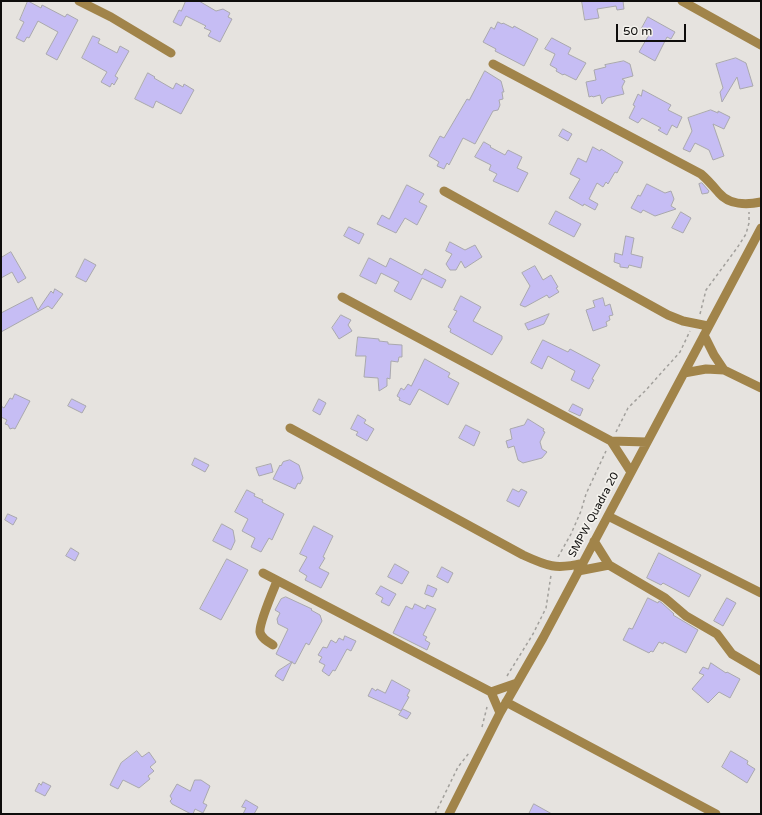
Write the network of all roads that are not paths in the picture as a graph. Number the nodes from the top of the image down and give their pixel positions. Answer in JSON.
{"nodes":[{"id":1,"x":79,"y":1,"type":"edge"},
{"id":2,"x":682,"y":1,"type":"edge"},
{"id":3,"x":761,"y":45,"type":"edge"},
{"id":4,"x":171,"y":53,"type":"dead end"},
{"id":5,"x":493,"y":64,"type":"dead end"},
{"id":6,"x":444,"y":191,"type":"dead end"},
{"id":7,"x":761,"y":202,"type":"edge"},
{"id":8,"x":761,"y":228,"type":"edge"},
{"id":9,"x":342,"y":297,"type":"dead end"},
{"id":10,"x":708,"y":326,"type":"junction"},
{"id":11,"x":704,"y":335,"type":"junction"},
{"id":12,"x":724,"y":370,"type":"junction"},
{"id":13,"x":684,"y":373,"type":"junction"},
{"id":14,"x":761,"y":388,"type":"edge"},
{"id":15,"x":290,"y":428,"type":"dead end"},
{"id":16,"x":611,"y":441,"type":"junction"},
{"id":17,"x":647,"y":442,"type":"junction"},
{"id":18,"x":631,"y":472,"type":"junction"},
{"id":19,"x":608,"y":516,"type":"junction"},
{"id":20,"x":594,"y":541,"type":"junction"},
{"id":21,"x":583,"y":563,"type":"junction"},
{"id":22,"x":609,"y":565,"type":"junction"},
{"id":23,"x":578,"y":571,"type":"junction"},
{"id":24,"x":263,"y":573,"type":"dead end"},
{"id":25,"x":277,"y":581,"type":"junction"},
{"id":26,"x":761,"y":593,"type":"edge"},
{"id":27,"x":273,"y":645,"type":"dead end"},
{"id":28,"x":761,"y":671,"type":"edge"},
{"id":29,"x":517,"y":683,"type":"junction"},
{"id":30,"x":491,"y":692,"type":"junction"},
{"id":31,"x":506,"y":702,"type":"junction"},
{"id":32,"x":500,"y":713,"type":"junction"},
{"id":33,"x":449,"y":814,"type":"edge"},
{"id":34,"x":716,"y":814,"type":"edge"}],
"edges":[{"from":1,"to":4,"type":"street"},
{"from":2,"to":3,"type":"street"},
{"from":5,"to":7,"type":"street"},
{"from":6,"to":10,"type":"street"},
{"from":8,"to":10,"type":"street","name":"SMPW Quadra 20"},
{"from":9,"to":16,"type":"street"},
{"from":10,"to":11,"type":"street","name":"SMPW Quadra 20"},
{"from":11,"to":12,"type":"street"},
{"from":11,"to":13,"type":"street","name":"SMPW Quadra 20"},
{"from":12,"to":13,"type":"street"},
{"from":12,"to":14,"type":"street"},
{"from":13,"to":17,"type":"street","name":"SMPW Quadra 20"},
{"from":15,"to":21,"type":"street"},
{"from":16,"to":17,"type":"street"},
{"from":16,"to":18,"type":"street"},
{"from":17,"to":18,"type":"street","name":"SMPW Quadra 20"},
{"from":18,"to":19,"type":"street","name":"SMPW Quadra 20"},
{"from":19,"to":20,"type":"street","name":"SMPW Quadra 20"},
{"from":19,"to":26,"type":"street"},
{"from":20,"to":21,"type":"street","name":"SMPW Quadra 20"},
{"from":20,"to":22,"type":"street"},
{"from":21,"to":23,"type":"street","name":"SMPW Quadra 20"},
{"from":22,"to":23,"type":"street"},
{"from":22,"to":28,"type":"street"},
{"from":23,"to":29,"type":"street","name":"SMPW Quadra 20"},
{"from":24,"to":25,"type":"street"},
{"from":25,"to":27,"type":"street"},
{"from":25,"to":30,"type":"street"},
{"from":29,"to":30,"type":"street"},
{"from":29,"to":31,"type":"street","name":"SMPW Quadra 20"},
{"from":30,"to":32,"type":"street"},
{"from":31,"to":32,"type":"street","name":"SMPW Quadra 20"},
{"from":31,"to":34,"type":"street"},
{"from":32,"to":33,"type":"street","name":"SMPW Quadra 20"}]}
